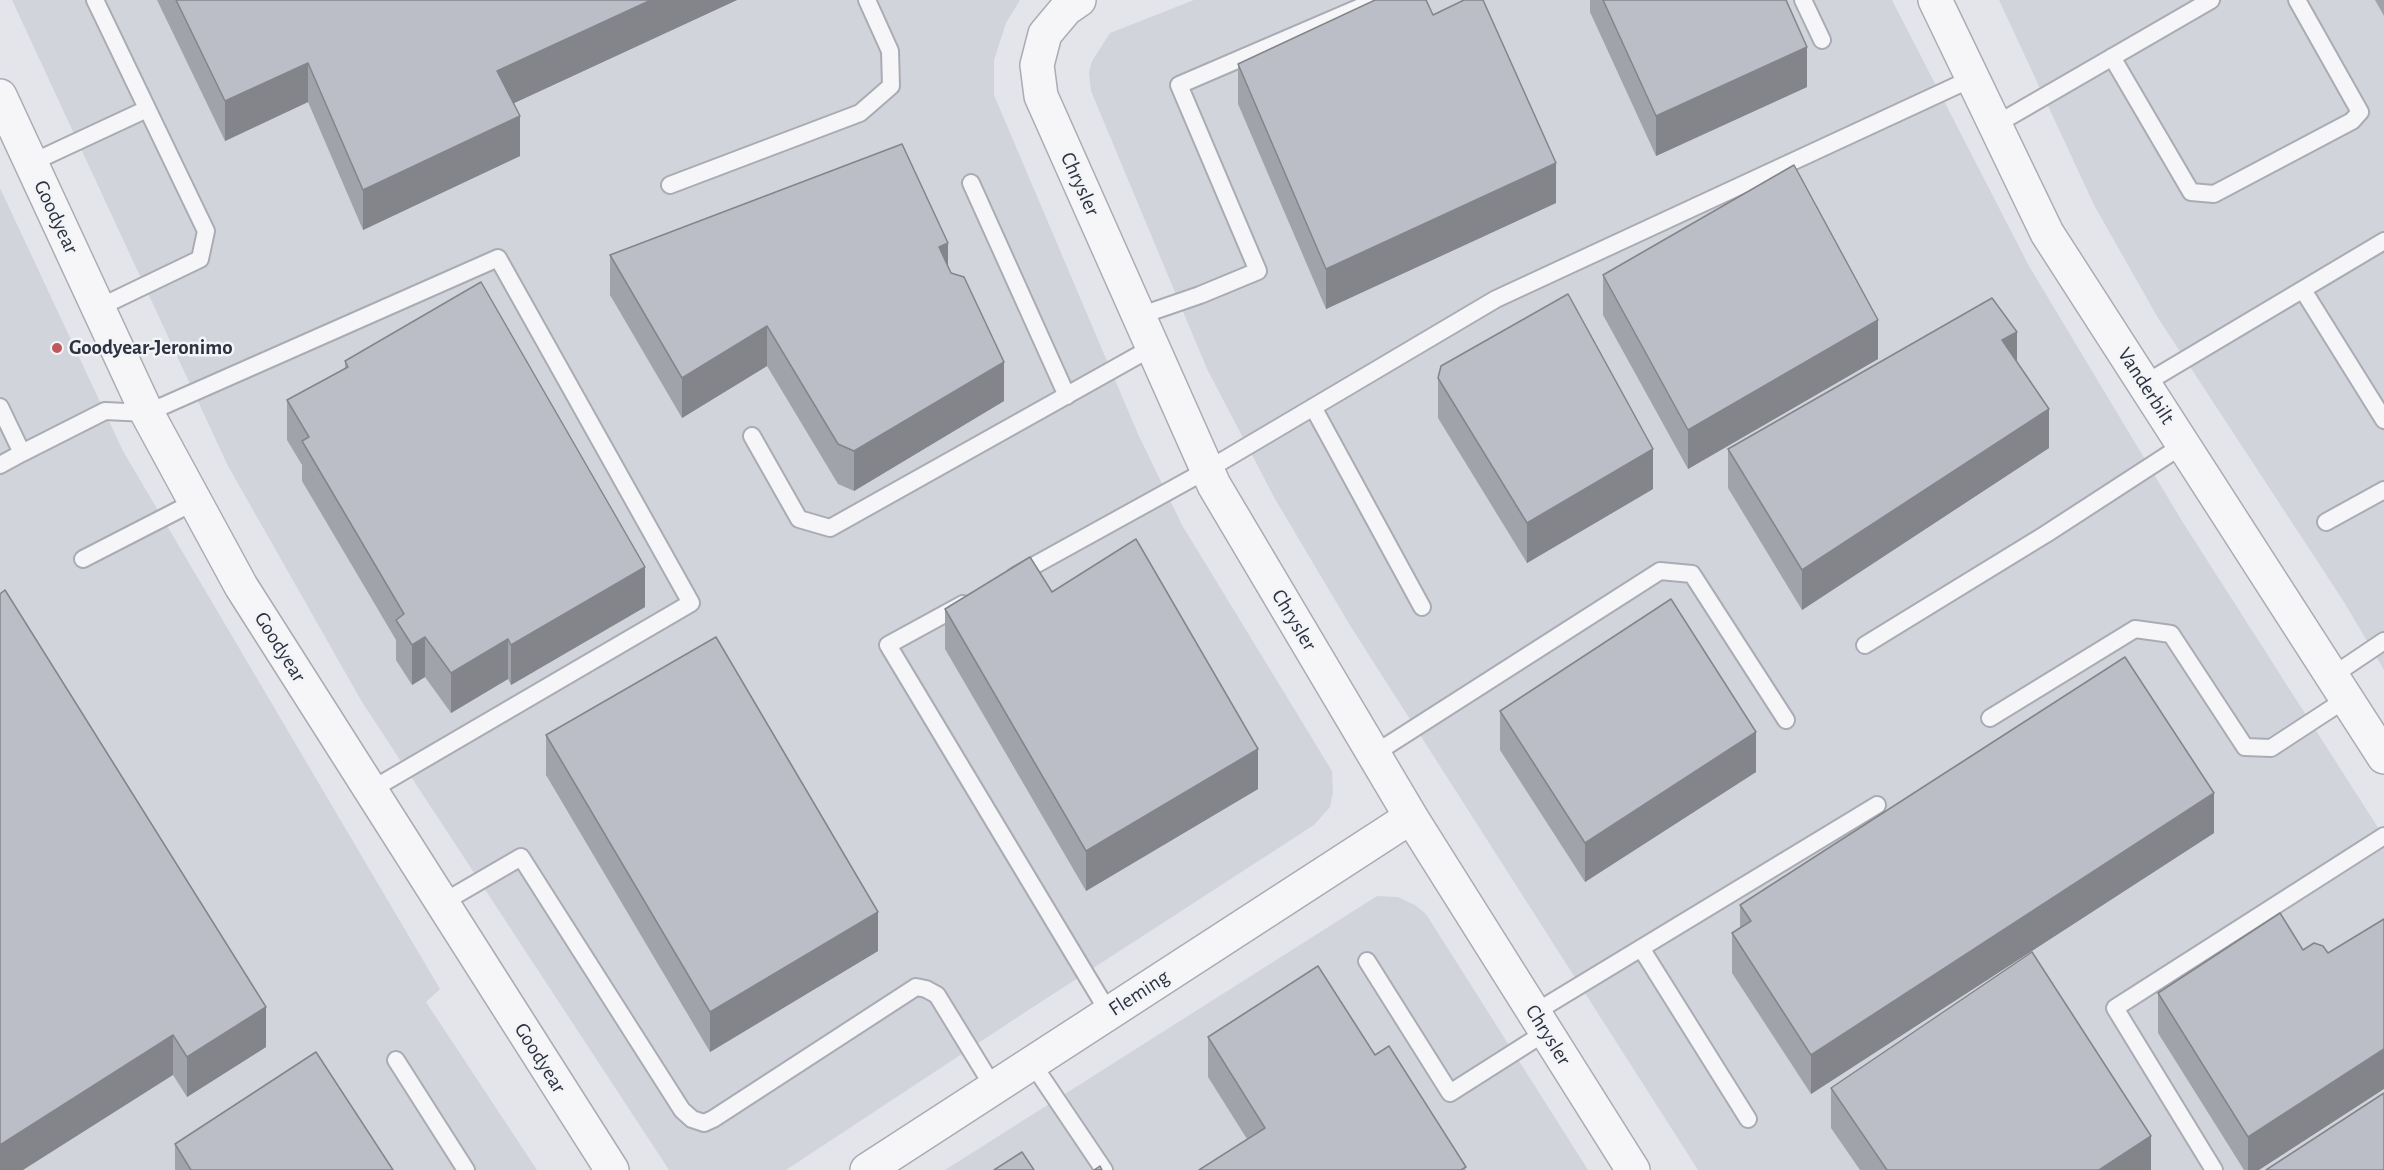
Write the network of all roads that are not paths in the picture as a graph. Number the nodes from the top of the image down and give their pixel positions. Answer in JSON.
{"nodes":[{"id":1,"x":95,"y":0,"type":"edge"},
{"id":2,"x":867,"y":0,"type":"edge"},
{"id":3,"x":1079,"y":0,"type":"edge"},
{"id":4,"x":1377,"y":0,"type":"edge"},
{"id":5,"x":1803,"y":0,"type":"edge"},
{"id":6,"x":1935,"y":0,"type":"edge"},
{"id":7,"x":2211,"y":0,"type":"edge"},
{"id":8,"x":2297,"y":0,"type":"edge"},
{"id":9,"x":1822,"y":40,"type":"dead end"},
{"id":10,"x":2112,"y":57,"type":"junction"},
{"id":11,"x":1973,"y":78,"type":"junction"},
{"id":12,"x":0,"y":96,"type":"edge"},
{"id":13,"x":147,"y":109,"type":"junction"},
{"id":14,"x":1995,"y":125,"type":"junction"},
{"id":15,"x":31,"y":163,"type":"junction"},
{"id":16,"x":971,"y":183,"type":"dead end"},
{"id":17,"x":670,"y":185,"type":"dead end"},
{"id":18,"x":2384,"y":241,"type":"edge"},
{"id":19,"x":2303,"y":290,"type":"junction"},
{"id":20,"x":98,"y":308,"type":"junction"},
{"id":21,"x":1139,"y":316,"type":"junction"},
{"id":22,"x":1153,"y":347,"type":"junction"},
{"id":23,"x":2144,"y":384,"type":"junction"},
{"id":24,"x":1067,"y":396,"type":"junction"},
{"id":25,"x":0,"y":407,"type":"edge"},
{"id":26,"x":1313,"y":407,"type":"junction"},
{"id":27,"x":147,"y":413,"type":"junction"},
{"id":28,"x":2384,"y":420,"type":"edge"},
{"id":29,"x":752,"y":436,"type":"dead end"},
{"id":30,"x":2183,"y":445,"type":"junction"},
{"id":31,"x":22,"y":453,"type":"junction"},
{"id":32,"x":0,"y":465,"type":"edge"},
{"id":33,"x":1207,"y":470,"type":"junction"},
{"id":34,"x":2384,"y":490,"type":"edge"},
{"id":35,"x":194,"y":502,"type":"junction"},
{"id":36,"x":2326,"y":522,"type":"dead end"},
{"id":37,"x":82,"y":559,"type":"dead end"},
{"id":38,"x":1001,"y":583,"type":"edge"},
{"id":39,"x":981,"y":594,"type":"edge"},
{"id":40,"x":1422,"y":607,"type":"dead end"},
{"id":41,"x":2384,"y":641,"type":"edge"},
{"id":42,"x":1865,"y":645,"type":"dead end"},
{"id":43,"x":2339,"y":688,"type":"junction"},
{"id":44,"x":1990,"y":718,"type":"dead end"},
{"id":45,"x":1786,"y":720,"type":"dead end"},
{"id":46,"x":1374,"y":754,"type":"junction"},
{"id":47,"x":2384,"y":758,"type":"edge"},
{"id":48,"x":370,"y":790,"type":"junction"},
{"id":49,"x":1877,"y":805,"type":"dead end"},
{"id":50,"x":1411,"y":817,"type":"junction"},
{"id":51,"x":2384,"y":836,"type":"edge"},
{"id":52,"x":442,"y":903,"type":"junction"},
{"id":53,"x":1641,"y":948,"type":"junction"},
{"id":54,"x":1367,"y":961,"type":"dead end"},
{"id":55,"x":1108,"y":1013,"type":"junction"},
{"id":56,"x":1540,"y":1023,"type":"junction"},
{"id":57,"x":396,"y":1060,"type":"dead end"},
{"id":58,"x":1032,"y":1063,"type":"junction"},
{"id":59,"x":994,"y":1088,"type":"junction"},
{"id":60,"x":1748,"y":1119,"type":"dead end"},
{"id":61,"x":466,"y":1170,"type":"edge"},
{"id":62,"x":612,"y":1170,"type":"edge"},
{"id":63,"x":867,"y":1170,"type":"edge"},
{"id":64,"x":1104,"y":1170,"type":"edge"},
{"id":65,"x":1633,"y":1170,"type":"edge"},
{"id":66,"x":2214,"y":1170,"type":"edge"}],
"edges":[{"from":1,"to":13,"type":"lane"},
{"from":2,"to":17,"type":"lane"},
{"from":3,"to":21,"type":"street","name":"Chrysler"},
{"from":4,"to":21,"type":"lane"},
{"from":5,"to":9,"type":"lane"},
{"from":6,"to":11,"type":"street","name":"Vanderbilt"},
{"from":7,"to":10,"type":"lane"},
{"from":8,"to":10,"type":"lane"},
{"from":10,"to":14,"type":"lane"},
{"from":11,"to":14,"type":"street","name":"Vanderbilt"},
{"from":11,"to":26,"type":"lane"},
{"from":12,"to":15,"type":"street","name":"Goodyear"},
{"from":13,"to":15,"type":"lane"},
{"from":13,"to":20,"type":"lane"},
{"from":14,"to":23,"type":"street","name":"Vanderbilt"},
{"from":15,"to":20,"type":"street","name":"Goodyear"},
{"from":16,"to":24,"type":"lane"},
{"from":18,"to":19,"type":"lane"},
{"from":19,"to":23,"type":"lane"},
{"from":19,"to":28,"type":"lane"},
{"from":20,"to":27,"type":"street","name":"Goodyear"},
{"from":21,"to":22,"type":"street","name":"Chrysler"},
{"from":22,"to":24,"type":"lane"},
{"from":22,"to":33,"type":"street","name":"Chrysler"},
{"from":23,"to":30,"type":"street","name":"Vanderbilt"},
{"from":24,"to":29,"type":"lane"},
{"from":25,"to":31,"type":"lane"},
{"from":26,"to":33,"type":"lane"},
{"from":26,"to":40,"type":"lane"},
{"from":27,"to":31,"type":"lane"},
{"from":27,"to":35,"type":"street","name":"Goodyear"},
{"from":27,"to":48,"type":"lane"},
{"from":30,"to":42,"type":"lane"},
{"from":30,"to":43,"type":"street","name":"Vanderbilt"},
{"from":31,"to":32,"type":"lane"},
{"from":33,"to":38,"type":"lane"},
{"from":33,"to":46,"type":"street","name":"Chrysler"},
{"from":34,"to":36,"type":"lane"},
{"from":35,"to":37,"type":"lane"},
{"from":35,"to":48,"type":"street","name":"Goodyear"},
{"from":39,"to":55,"type":"lane"},
{"from":41,"to":43,"type":"lane"},
{"from":43,"to":44,"type":"lane"},
{"from":43,"to":47,"type":"street","name":"Vanderbilt"},
{"from":45,"to":46,"type":"lane"},
{"from":46,"to":50,"type":"street","name":"Chrysler"},
{"from":48,"to":52,"type":"street","name":"Goodyear"},
{"from":49,"to":53,"type":"lane"},
{"from":50,"to":55,"type":"street","name":"Fleming"},
{"from":50,"to":56,"type":"street","name":"Chrysler"},
{"from":51,"to":66,"type":"lane"},
{"from":52,"to":59,"type":"lane"},
{"from":52,"to":62,"type":"street","name":"Goodyear"},
{"from":53,"to":56,"type":"lane"},
{"from":53,"to":60,"type":"lane"},
{"from":54,"to":56,"type":"lane"},
{"from":55,"to":58,"type":"street","name":"Fleming"},
{"from":56,"to":65,"type":"street","name":"Chrysler"},
{"from":57,"to":61,"type":"lane"},
{"from":58,"to":59,"type":"street","name":"Fleming"},
{"from":58,"to":64,"type":"lane"},
{"from":59,"to":63,"type":"street","name":"Fleming"}]}
